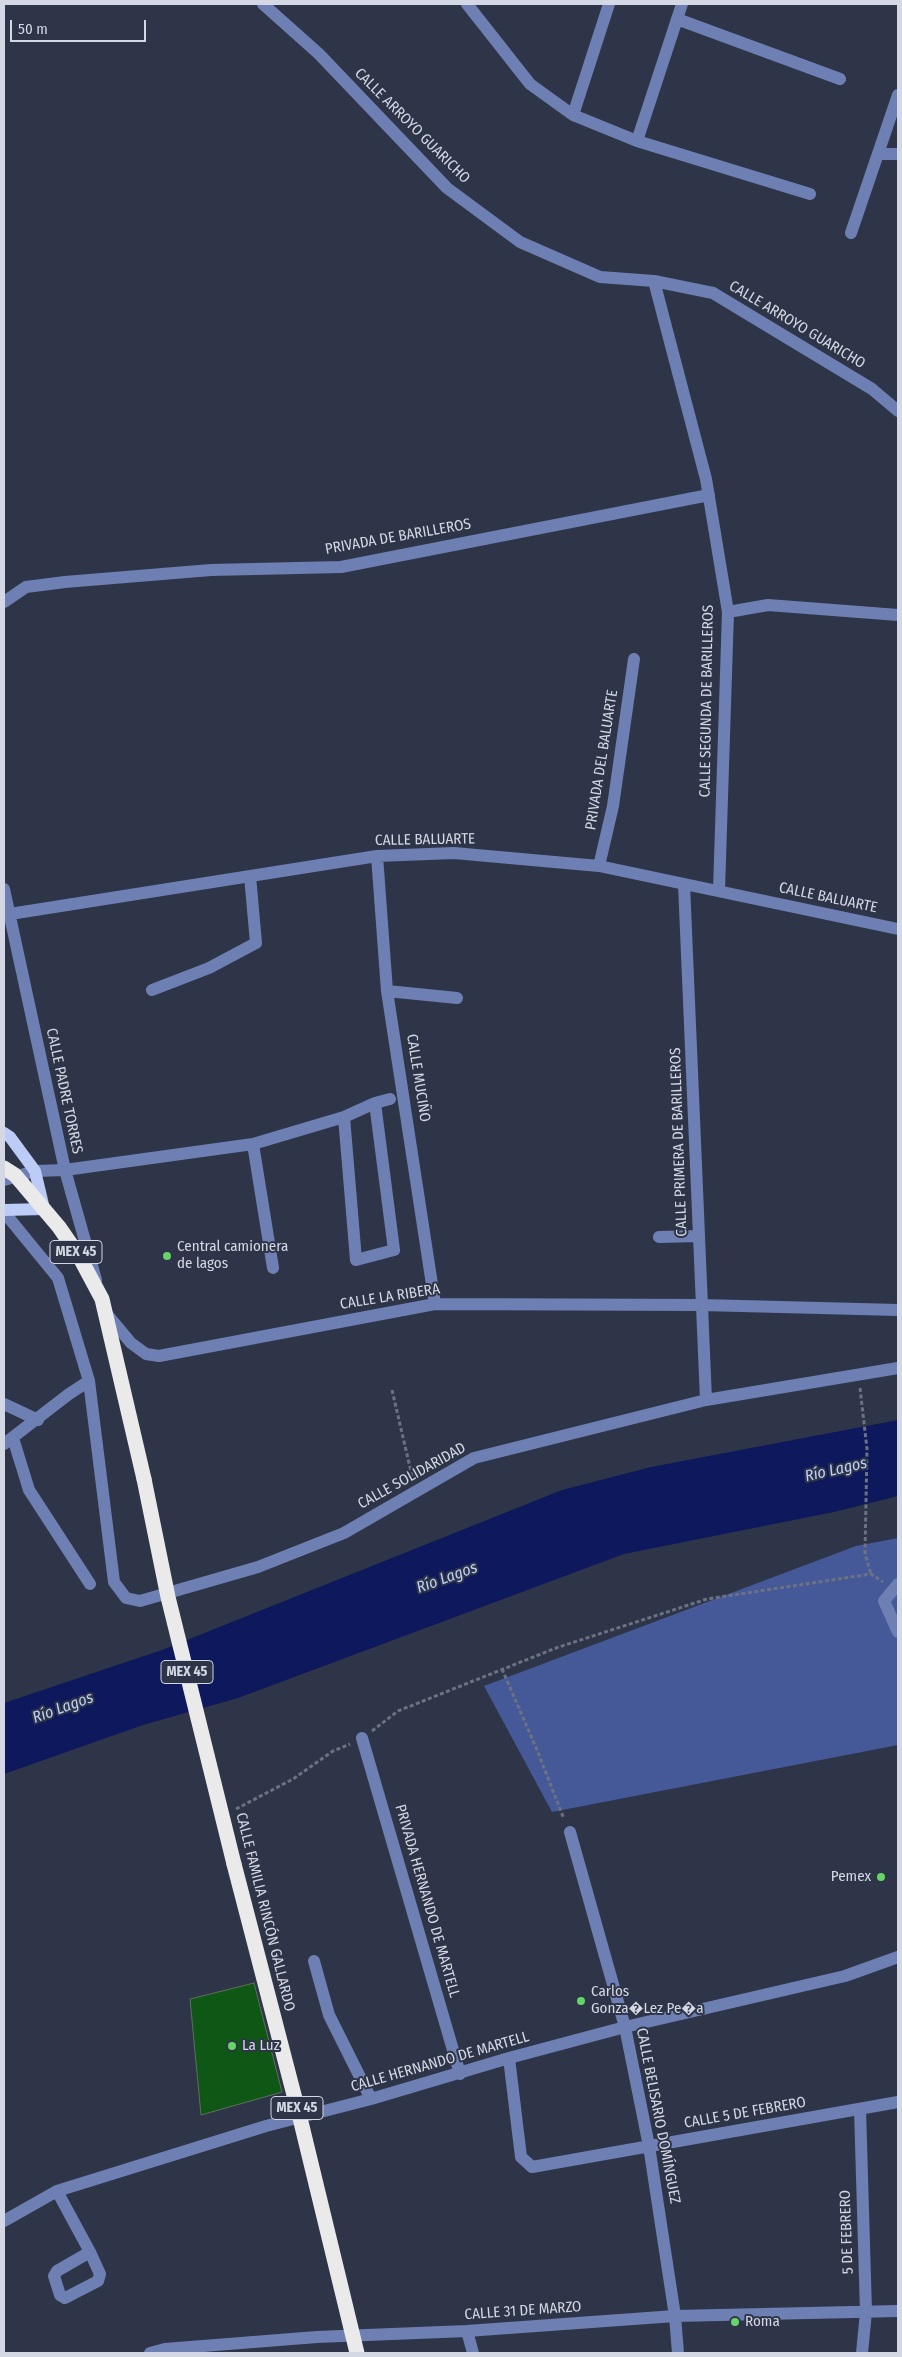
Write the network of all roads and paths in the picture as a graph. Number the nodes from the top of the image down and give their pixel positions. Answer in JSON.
{"nodes":[{"id":1,"x":264,"y":4,"type":"edge"},
{"id":2,"x":467,"y":4,"type":"edge"},
{"id":3,"x":682,"y":4,"type":"edge"},
{"id":4,"x":606,"y":5,"type":"edge"},
{"id":5,"x":677,"y":19,"type":"junction"},
{"id":6,"x":840,"y":79,"type":"dead end"},
{"id":7,"x":898,"y":95,"type":"edge"},
{"id":8,"x":573,"y":115,"type":"junction"},
{"id":9,"x":637,"y":141,"type":"junction"},
{"id":10,"x":880,"y":154,"type":"junction"},
{"id":11,"x":898,"y":154,"type":"edge"},
{"id":12,"x":810,"y":194,"type":"dead end"},
{"id":13,"x":851,"y":233,"type":"dead end"},
{"id":14,"x":654,"y":281,"type":"junction"},
{"id":15,"x":898,"y":411,"type":"edge"},
{"id":16,"x":709,"y":495,"type":"junction"},
{"id":17,"x":4,"y":602,"type":"edge"},
{"id":18,"x":728,"y":612,"type":"junction"},
{"id":19,"x":898,"y":615,"type":"edge"},
{"id":20,"x":634,"y":659,"type":"dead end"},
{"id":21,"x":377,"y":856,"type":"junction"},
{"id":22,"x":599,"y":866,"type":"junction"},
{"id":23,"x":250,"y":876,"type":"junction"},
{"id":24,"x":684,"y":884,"type":"junction"},
{"id":25,"x":4,"y":889,"type":"edge"},
{"id":26,"x":718,"y":890,"type":"junction"},
{"id":27,"x":10,"y":914,"type":"junction"},
{"id":28,"x":898,"y":930,"type":"edge"},
{"id":29,"x":152,"y":990,"type":"dead end"},
{"id":30,"x":387,"y":991,"type":"junction"},
{"id":31,"x":457,"y":998,"type":"dead end"},
{"id":32,"x":390,"y":1099,"type":"dead end"},
{"id":33,"x":375,"y":1103,"type":"junction"},
{"id":34,"x":344,"y":1117,"type":"junction"},
{"id":35,"x":4,"y":1133,"type":"edge"},
{"id":36,"x":253,"y":1144,"type":"junction"},
{"id":37,"x":65,"y":1170,"type":"junction"},
{"id":38,"x":35,"y":1171,"type":"junction"},
{"id":39,"x":8,"y":1174,"type":"edge"},
{"id":40,"x":44,"y":1209,"type":"junction"},
{"id":41,"x":4,"y":1211,"type":"edge"},
{"id":42,"x":16,"y":1227,"type":"junction"},
{"id":43,"x":4,"y":1232,"type":"edge"},
{"id":44,"x":699,"y":1236,"type":"junction"},
{"id":45,"x":659,"y":1237,"type":"dead end"},
{"id":46,"x":273,"y":1268,"type":"dead end"},
{"id":47,"x":435,"y":1304,"type":"junction"},
{"id":48,"x":702,"y":1305,"type":"junction"},
{"id":49,"x":103,"y":1306,"type":"junction"},
{"id":50,"x":898,"y":1310,"type":"edge"},
{"id":51,"x":898,"y":1368,"type":"edge"},
{"id":52,"x":858,"y":1375,"type":"junction"},
{"id":53,"x":89,"y":1381,"type":"junction"},
{"id":54,"x":392,"y":1390,"type":"dead end"},
{"id":55,"x":706,"y":1400,"type":"junction"},
{"id":56,"x":4,"y":1404,"type":"edge"},
{"id":57,"x":38,"y":1420,"type":"junction"},
{"id":58,"x":8,"y":1441,"type":"edge"},
{"id":59,"x":416,"y":1491,"type":"junction"},
{"id":60,"x":871,"y":1574,"type":"junction"},
{"id":61,"x":90,"y":1584,"type":"dead end"},
{"id":62,"x":895,"y":1586,"type":"edge"},
{"id":63,"x":898,"y":1632,"type":"edge"},
{"id":64,"x":502,"y":1670,"type":"junction"},
{"id":65,"x":362,"y":1738,"type":"junction"},
{"id":66,"x":222,"y":1816,"type":"junction"},
{"id":67,"x":570,"y":1832,"type":"joint"},
{"id":68,"x":897,"y":1955,"type":"edge"},
{"id":69,"x":314,"y":1961,"type":"dead end"},
{"id":70,"x":625,"y":2027,"type":"junction"},
{"id":71,"x":509,"y":2058,"type":"junction"},
{"id":72,"x":460,"y":2074,"type":"junction"},
{"id":73,"x":371,"y":2100,"type":"junction"},
{"id":74,"x":898,"y":2102,"type":"edge"},
{"id":75,"x":860,"y":2109,"type":"junction"},
{"id":76,"x":300,"y":2118,"type":"junction"},
{"id":77,"x":649,"y":2146,"type":"junction"},
{"id":78,"x":56,"y":2191,"type":"junction"},
{"id":79,"x":4,"y":2221,"type":"edge"},
{"id":80,"x":90,"y":2252,"type":"dead end"},
{"id":81,"x":898,"y":2311,"type":"edge"},
{"id":82,"x":866,"y":2312,"type":"junction"},
{"id":83,"x":675,"y":2316,"type":"junction"},
{"id":84,"x":467,"y":2331,"type":"junction"},
{"id":85,"x":352,"y":2336,"type":"junction"},
{"id":86,"x":150,"y":2353,"type":"edge"},
{"id":87,"x":356,"y":2353,"type":"edge"},
{"id":88,"x":473,"y":2353,"type":"edge"},
{"id":89,"x":678,"y":2353,"type":"edge"},
{"id":90,"x":862,"y":2353,"type":"edge"}],
"edges":[{"from":1,"to":14,"type":"street","name":"CALLE ARROYO GUARICHO"},
{"from":2,"to":8,"type":"street"},
{"from":3,"to":5,"type":"street"},
{"from":4,"to":8,"type":"street"},
{"from":5,"to":6,"type":"street"},
{"from":5,"to":9,"type":"street"},
{"from":7,"to":10,"type":"street"},
{"from":8,"to":9,"type":"street"},
{"from":9,"to":12,"type":"street"},
{"from":10,"to":11,"type":"street"},
{"from":10,"to":13,"type":"street"},
{"from":14,"to":15,"type":"street","name":"CALLE ARROYO GUARICHO"},
{"from":14,"to":16,"type":"street","name":"CALLE SEGUNDA DE BARILLEROS"},
{"from":16,"to":17,"type":"street","name":"PRIVADA DE BARILLEROS"},
{"from":16,"to":18,"type":"street","name":"CALLE SEGUNDA DE BARILLEROS"},
{"from":18,"to":19,"type":"street"},
{"from":18,"to":26,"type":"street","name":"CALLE SEGUNDA DE BARILLEROS"},
{"from":20,"to":22,"type":"street","name":"PRIVADA DEL BALUARTE"},
{"from":21,"to":22,"type":"street","name":"CALLE BALUARTE"},
{"from":21,"to":23,"type":"street","name":"CALLE BALUARTE"},
{"from":21,"to":30,"type":"street","name":"CALLE MUCIÑO"},
{"from":22,"to":24,"type":"street","name":"CALLE BALUARTE"},
{"from":23,"to":27,"type":"street","name":"CALLE BALUARTE"},
{"from":23,"to":29,"type":"street"},
{"from":24,"to":26,"type":"street","name":"CALLE BALUARTE"},
{"from":24,"to":44,"type":"street","name":"CALLE PRIMERA DE BARILLEROS"},
{"from":25,"to":27,"type":"street","name":"CALLE PADRE TORRES"},
{"from":26,"to":28,"type":"street","name":"CALLE BALUARTE"},
{"from":27,"to":37,"type":"street","name":"CALLE PADRE TORRES"},
{"from":30,"to":31,"type":"street"},
{"from":30,"to":47,"type":"street","name":"CALLE MUCIÑO"},
{"from":32,"to":33,"type":"street"},
{"from":33,"to":34,"type":"street"},
{"from":33,"to":34,"type":"street"},
{"from":34,"to":36,"type":"street"},
{"from":35,"to":38,"type":"main road","number":"MEX 45"},
{"from":36,"to":37,"type":"street"},
{"from":36,"to":46,"type":"street"},
{"from":37,"to":38,"type":"street"},
{"from":37,"to":49,"type":"street","name":"CALLE PADRE TORRES"},
{"from":38,"to":39,"type":"street"},
{"from":38,"to":40,"type":"main road","number":"MEX 45"},
{"from":39,"to":40,"type":"highway"},
{"from":40,"to":41,"type":"main road"},
{"from":40,"to":49,"type":"highway","number":"MEX 45"},
{"from":41,"to":42,"type":"street"},
{"from":42,"to":43,"type":"street"},
{"from":42,"to":53,"type":"street"},
{"from":44,"to":45,"type":"street"},
{"from":44,"to":48,"type":"street","name":"CALLE PRIMERA DE BARILLEROS"},
{"from":47,"to":48,"type":"street","name":"CALLE LA RIBERA"},
{"from":47,"to":49,"type":"street","name":"CALLE LA RIBERA"},
{"from":48,"to":50,"type":"street","name":"CALLE LA RIBERA"},
{"from":48,"to":55,"type":"street","name":"CALLE PRIMERA DE BARILLEROS"},
{"from":49,"to":66,"type":"highway","name":"CALLE FAMILIA RINCÓN GALLARDO","number":"MEX 45","bridge":true},
{"from":51,"to":52,"type":"street","name":"CALLE SOLIDARIDAD"},
{"from":52,"to":55,"type":"street","name":"CALLE SOLIDARIDAD"},
{"from":52,"to":60,"type":"path"},
{"from":53,"to":57,"type":"street"},
{"from":53,"to":59,"type":"street","name":"CALLE SOLIDARIDAD"},
{"from":54,"to":59,"type":"path"},
{"from":55,"to":59,"type":"street","name":"CALLE SOLIDARIDAD"},
{"from":56,"to":57,"type":"street"},
{"from":57,"to":58,"type":"street"},
{"from":58,"to":61,"type":"street"},
{"from":60,"to":62,"type":"path"},
{"from":60,"to":64,"type":"path"},
{"from":62,"to":63,"type":"street"},
{"from":64,"to":65,"type":"path"},
{"from":64,"to":67,"type":"path"},
{"from":65,"to":66,"type":"path"},
{"from":65,"to":72,"type":"street","name":"PRIVADA HERNANDO DE MARTELL"},
{"from":66,"to":76,"type":"highway","name":"CALLE FAMILIA RINCÓN GALLARDO","number":"MEX 45","bridge":true},
{"from":67,"to":70,"type":"street","name":"CALLE BELISARIO DOMÍNGUEZ"},
{"from":68,"to":70,"type":"street","name":"CALLE HERNANDO DE MARTELL"},
{"from":69,"to":73,"type":"street"},
{"from":70,"to":71,"type":"street","name":"CALLE HERNANDO DE MARTELL"},
{"from":70,"to":77,"type":"street","name":"CALLE BELISARIO DOMÍNGUEZ"},
{"from":71,"to":72,"type":"street","name":"CALLE HERNANDO DE MARTELL"},
{"from":71,"to":77,"type":"street","name":"CALLE 5 DE FEBRERO"},
{"from":72,"to":73,"type":"street","name":"CALLE HERNANDO DE MARTELL"},
{"from":73,"to":76,"type":"street","name":"CALLE HERNANDO DE MARTELL"},
{"from":74,"to":75,"type":"street","name":"CALLE 5 DE FEBRERO"},
{"from":75,"to":77,"type":"street","name":"CALLE 5 DE FEBRERO"},
{"from":75,"to":82,"type":"street","name":"5 DE FEBRERO"},
{"from":76,"to":78,"type":"street","name":"CALLE HERNANDO DE MARTELL"},
{"from":76,"to":85,"type":"highway","name":"CALLE FAMILIA RINCÓN GALLARDO","number":"MEX 45"},
{"from":77,"to":83,"type":"street","name":"CALLE BELISARIO DOMÍNGUEZ"},
{"from":78,"to":79,"type":"street","name":"CALLE HERNANDO DE MARTELL"},
{"from":78,"to":80,"type":"street"},
{"from":81,"to":82,"type":"street","name":"CALLE 31 DE MARZO"},
{"from":82,"to":83,"type":"street","name":"CALLE 31 DE MARZO"},
{"from":82,"to":90,"type":"street","name":"5 DE FEBRERO"},
{"from":83,"to":84,"type":"street","name":"CALLE 31 DE MARZO"},
{"from":83,"to":89,"type":"street","name":"CALLE BELISARIO DOMÍNGUEZ"},
{"from":84,"to":85,"type":"street","name":"CALLE 31 DE MARZO"},
{"from":84,"to":88,"type":"street"},
{"from":85,"to":86,"type":"street","name":"CALLE 31 DE MARZO"},
{"from":85,"to":87,"type":"highway","name":"CALLE FAMILIA RINCÓN GALLARDO","number":"MEX 45"}]}
